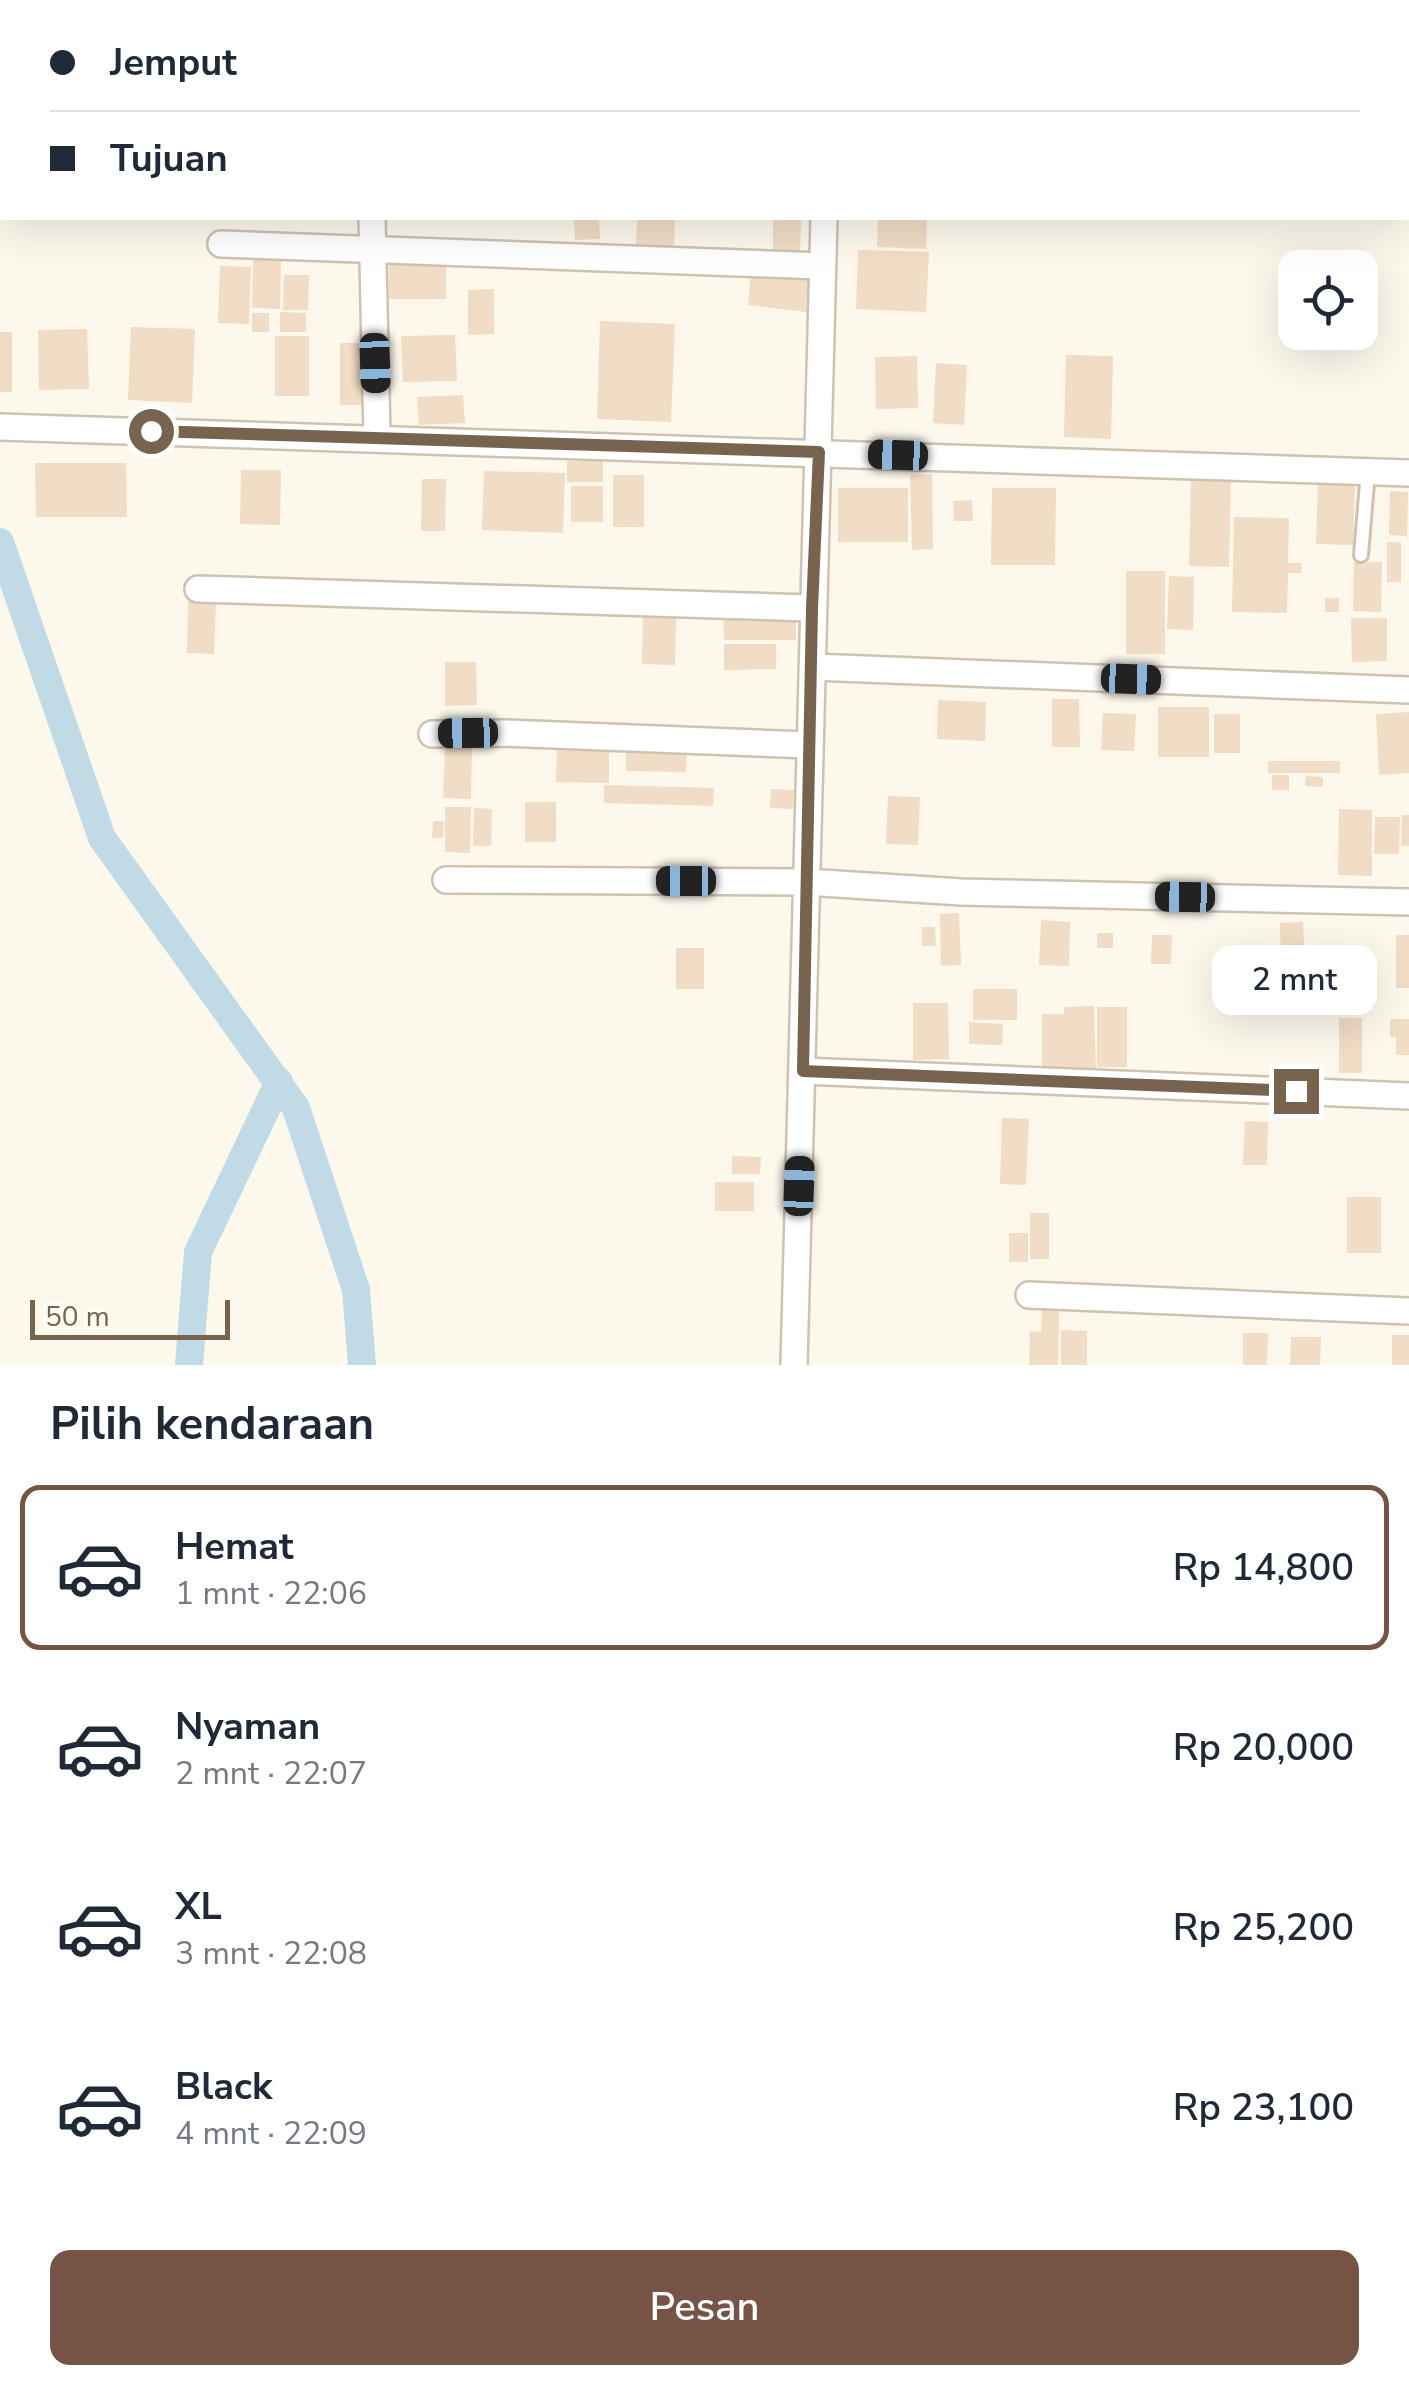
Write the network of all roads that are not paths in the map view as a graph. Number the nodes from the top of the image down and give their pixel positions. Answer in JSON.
{"nodes":[{"id":1,"x":372,"y":220,"type":"edge"},
{"id":2,"x":824,"y":220,"type":"edge"},
{"id":3,"x":221,"y":244,"type":"dead end"},
{"id":4,"x":372,"y":252,"type":"junction"},
{"id":5,"x":822,"y":266,"type":"junction"},
{"id":6,"x":0,"y":427,"type":"edge"},
{"id":7,"x":378,"y":437,"type":"junction"},
{"id":8,"x":819,"y":452,"type":"junction"},
{"id":9,"x":1368,"y":472,"type":"junction"},
{"id":10,"x":1409,"y":473,"type":"edge"},
{"id":11,"x":1361,"y":555,"type":"dead end"},
{"id":12,"x":198,"y":589,"type":"dead end"},
{"id":13,"x":812,"y":608,"type":"junction"},
{"id":14,"x":813,"y":667,"type":"junction"},
{"id":15,"x":1409,"y":690,"type":"edge"},
{"id":16,"x":432,"y":734,"type":"dead end"},
{"id":17,"x":809,"y":745,"type":"junction"},
{"id":18,"x":446,"y":880,"type":"dead end"},
{"id":19,"x":806,"y":882,"type":"junction"},
{"id":20,"x":1409,"y":902,"type":"edge"},
{"id":21,"x":803,"y":1071,"type":"junction"},
{"id":22,"x":1409,"y":1096,"type":"edge"},
{"id":23,"x":1030,"y":1295,"type":"dead end"},
{"id":24,"x":1409,"y":1310,"type":"edge"},
{"id":25,"x":794,"y":1365,"type":"edge"}],
"edges":[{"from":1,"to":4,"type":"street"},
{"from":2,"to":5,"type":"street"},
{"from":3,"to":4,"type":"street"},
{"from":4,"to":5,"type":"street"},
{"from":4,"to":7,"type":"street"},
{"from":5,"to":8,"type":"street"},
{"from":6,"to":7,"type":"street"},
{"from":7,"to":8,"type":"street"},
{"from":8,"to":9,"type":"street"},
{"from":8,"to":13,"type":"street"},
{"from":9,"to":10,"type":"street"},
{"from":9,"to":11,"type":"lane"},
{"from":12,"to":13,"type":"street"},
{"from":13,"to":14,"type":"street"},
{"from":14,"to":15,"type":"street"},
{"from":14,"to":17,"type":"street"},
{"from":16,"to":17,"type":"street"},
{"from":17,"to":19,"type":"street"},
{"from":18,"to":19,"type":"street"},
{"from":19,"to":20,"type":"street"},
{"from":19,"to":21,"type":"street"},
{"from":21,"to":22,"type":"street"},
{"from":21,"to":25,"type":"street"},
{"from":23,"to":24,"type":"street"}]}
